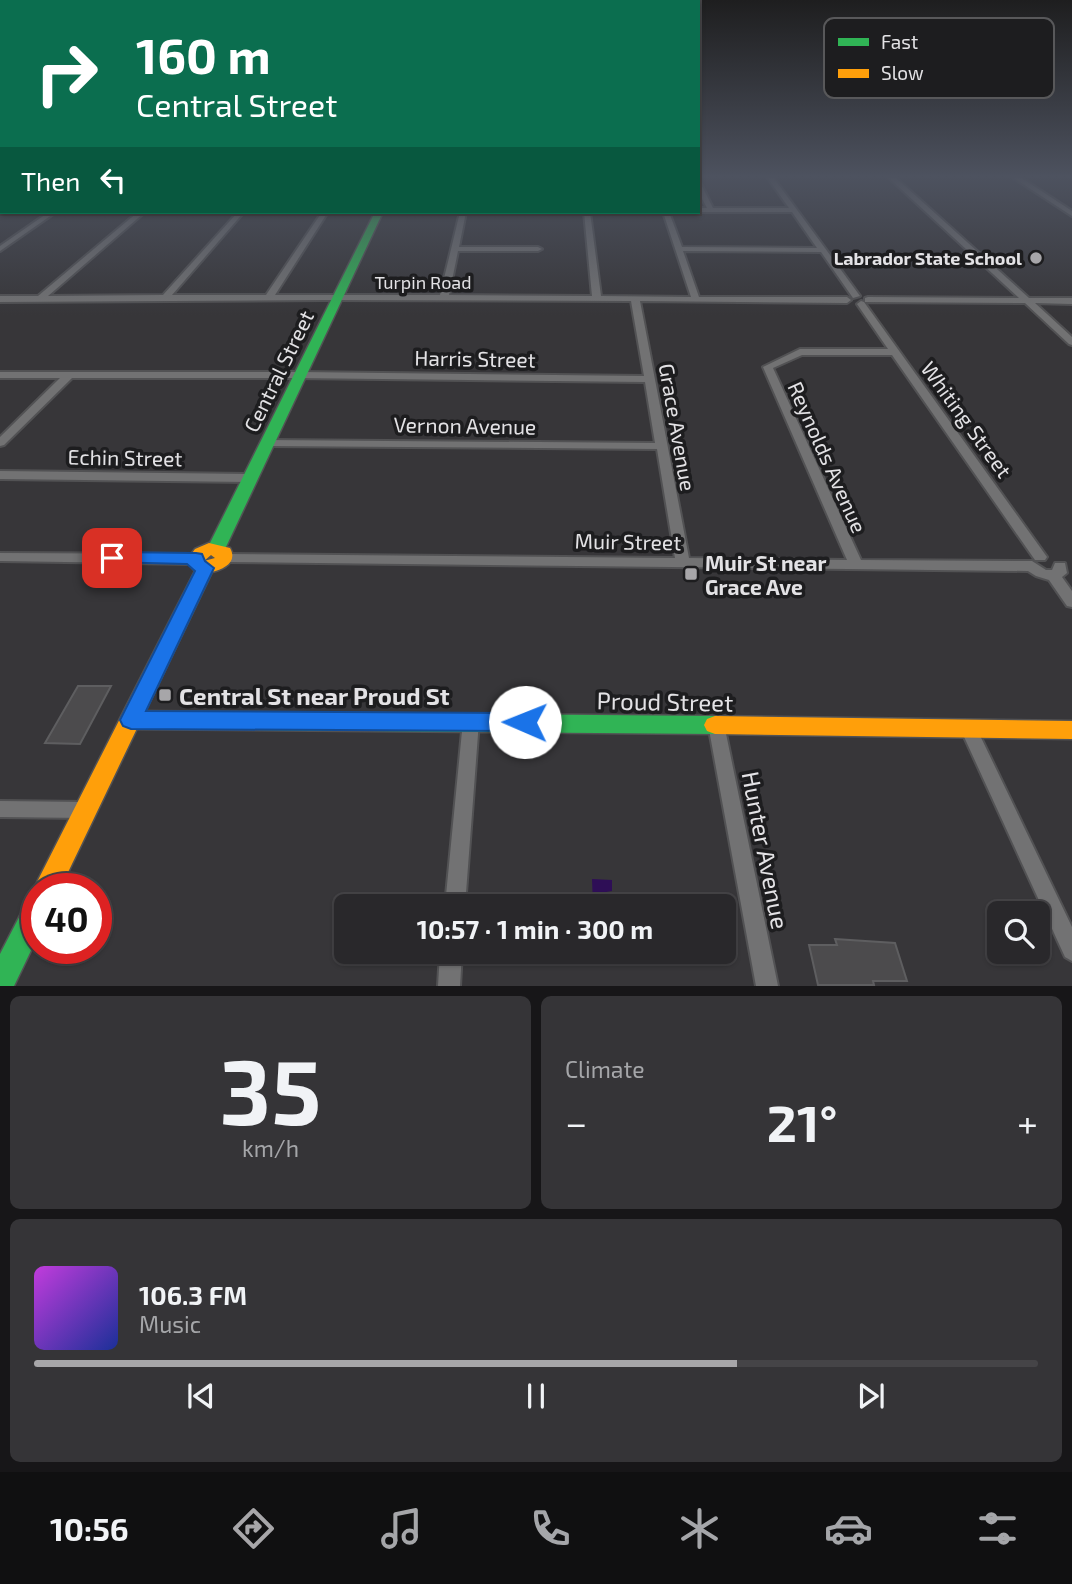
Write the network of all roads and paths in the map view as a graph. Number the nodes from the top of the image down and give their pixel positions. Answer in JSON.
{"nodes":[{"id":1,"x":37,"y":223,"type":"edge"},
{"id":2,"x":129,"y":223,"type":"edge"},
{"id":3,"x":231,"y":223,"type":"edge"},
{"id":4,"x":318,"y":223,"type":"edge"},
{"id":5,"x":374,"y":223,"type":"edge"},
{"id":6,"x":461,"y":223,"type":"edge"},
{"id":7,"x":588,"y":223,"type":"edge"},
{"id":8,"x":670,"y":223,"type":"edge"},
{"id":9,"x":803,"y":223,"type":"edge"},
{"id":10,"x":942,"y":223,"type":"edge"},
{"id":11,"x":0,"y":249,"type":"edge"},
{"id":12,"x":456,"y":249,"type":"junction"},
{"id":13,"x":538,"y":249,"type":"dead end"},
{"id":14,"x":679,"y":249,"type":"junction"},
{"id":15,"x":822,"y":250,"type":"junction"},
{"id":16,"x":270,"y":297,"type":"junction"},
{"id":17,"x":337,"y":297,"type":"junction"},
{"id":18,"x":165,"y":298,"type":"junction"},
{"id":19,"x":444,"y":298,"type":"junction"},
{"id":20,"x":0,"y":299,"type":"edge"},
{"id":21,"x":40,"y":299,"type":"junction"},
{"id":22,"x":597,"y":299,"type":"junction"},
{"id":23,"x":635,"y":299,"type":"junction"},
{"id":24,"x":695,"y":300,"type":"junction"},
{"id":25,"x":858,"y":300,"type":"junction"},
{"id":26,"x":1029,"y":300,"type":"junction"},
{"id":27,"x":1072,"y":301,"type":"edge"},
{"id":28,"x":1072,"y":335,"type":"edge"},
{"id":29,"x":1072,"y":342,"type":"edge"},
{"id":30,"x":894,"y":352,"type":"junction"},
{"id":31,"x":0,"y":375,"type":"edge"},
{"id":32,"x":68,"y":376,"type":"junction"},
{"id":33,"x":300,"y":376,"type":"junction"},
{"id":34,"x":650,"y":379,"type":"junction"},
{"id":35,"x":0,"y":443,"type":"edge"},
{"id":36,"x":267,"y":443,"type":"junction"},
{"id":37,"x":662,"y":446,"type":"junction"},
{"id":38,"x":0,"y":475,"type":"edge"},
{"id":39,"x":249,"y":478,"type":"junction"},
{"id":40,"x":220,"y":554,"type":"junction"},
{"id":41,"x":0,"y":557,"type":"edge"},
{"id":42,"x":1036,"y":561,"type":"junction"},
{"id":43,"x":201,"y":563,"type":"junction"},
{"id":44,"x":683,"y":563,"type":"junction"},
{"id":45,"x":856,"y":564,"type":"junction"},
{"id":46,"x":1062,"y":569,"type":"edge"},
{"id":47,"x":1072,"y":602,"type":"edge"},
{"id":48,"x":131,"y":720,"type":"junction"},
{"id":49,"x":471,"y":721,"type":"junction"},
{"id":50,"x":716,"y":724,"type":"junction"},
{"id":51,"x":968,"y":728,"type":"junction"},
{"id":52,"x":1072,"y":730,"type":"edge"},
{"id":53,"x":0,"y":809,"type":"edge"},
{"id":54,"x":85,"y":810,"type":"junction"},
{"id":55,"x":55,"y":873,"type":"edge"},
{"id":56,"x":456,"y":894,"type":"edge"},
{"id":57,"x":21,"y":941,"type":"edge"},
{"id":58,"x":1072,"y":950,"type":"edge"},
{"id":59,"x":450,"y":964,"type":"edge"},
{"id":60,"x":0,"y":984,"type":"edge"},
{"id":61,"x":449,"y":985,"type":"edge"},
{"id":62,"x":767,"y":985,"type":"edge"}],
"edges":[{"from":1,"to":11,"type":"street"},
{"from":2,"to":21,"type":"street"},
{"from":3,"to":18,"type":"street"},
{"from":4,"to":16,"type":"street"},
{"from":5,"to":17,"type":"main road","name":"Central Street"},
{"from":6,"to":12,"type":"street"},
{"from":7,"to":22,"type":"street"},
{"from":8,"to":14,"type":"street"},
{"from":9,"to":15,"type":"street","name":"Whiting Street"},
{"from":10,"to":26,"type":"street"},
{"from":12,"to":13,"type":"street"},
{"from":12,"to":19,"type":"street"},
{"from":14,"to":15,"type":"street"},
{"from":14,"to":24,"type":"street"},
{"from":15,"to":25,"type":"street","name":"Whiting Street"},
{"from":16,"to":17,"type":"street","name":"Turpin Road"},
{"from":16,"to":18,"type":"street","name":"Turpin Road"},
{"from":17,"to":19,"type":"street","name":"Turpin Road"},
{"from":17,"to":33,"type":"main road","name":"Central Street"},
{"from":18,"to":21,"type":"street","name":"Turpin Road"},
{"from":19,"to":22,"type":"street","name":"Turpin Road"},
{"from":20,"to":21,"type":"street","name":"Turpin Road"},
{"from":22,"to":23,"type":"street","name":"Turpin Road"},
{"from":23,"to":24,"type":"street","name":"Turpin Road"},
{"from":23,"to":34,"type":"street","name":"Grace Avenue"},
{"from":24,"to":25,"type":"street","name":"Turpin Road"},
{"from":25,"to":26,"type":"street","name":"Turpin Road"},
{"from":25,"to":30,"type":"street","name":"Whiting Street"},
{"from":26,"to":27,"type":"street","name":"Turpin Road"},
{"from":26,"to":28,"type":"street"},
{"from":26,"to":29,"type":"street"},
{"from":30,"to":42,"type":"street","name":"Whiting Street"},
{"from":30,"to":45,"type":"street","name":"Reynolds Avenue"},
{"from":31,"to":32,"type":"street","name":"Harris Street"},
{"from":32,"to":33,"type":"street","name":"Harris Street"},
{"from":32,"to":35,"type":"street"},
{"from":33,"to":34,"type":"street","name":"Harris Street"},
{"from":33,"to":36,"type":"main road","name":"Central Street"},
{"from":34,"to":37,"type":"street","name":"Grace Avenue"},
{"from":36,"to":37,"type":"street","name":"Vernon Avenue"},
{"from":36,"to":39,"type":"main road","name":"Central Street"},
{"from":37,"to":44,"type":"street","name":"Grace Avenue"},
{"from":38,"to":39,"type":"street","name":"Echin Street"},
{"from":39,"to":40,"type":"main road","name":"Central Street"},
{"from":40,"to":43,"type":"main road"},
{"from":40,"to":44,"type":"street","name":"Muir Street"},
{"from":41,"to":43,"type":"street"},
{"from":42,"to":45,"type":"street","name":"Muir Street"},
{"from":42,"to":46,"type":"street"},
{"from":43,"to":48,"type":"main road"},
{"from":44,"to":45,"type":"street","name":"Muir Street"},
{"from":46,"to":47,"type":"street"},
{"from":48,"to":49,"type":"main road","name":"Proud Street"},
{"from":48,"to":54,"type":"main road"},
{"from":49,"to":50,"type":"main road","name":"Proud Street"},
{"from":49,"to":56,"type":"street"},
{"from":50,"to":51,"type":"main road","name":"Proud Street"},
{"from":50,"to":62,"type":"street","name":"Hunter Avenue"},
{"from":51,"to":52,"type":"main road","name":"Proud Street"},
{"from":51,"to":58,"type":"street"},
{"from":53,"to":54,"type":"street"},
{"from":54,"to":55,"type":"main road"},
{"from":57,"to":60,"type":"main road"},
{"from":59,"to":61,"type":"street"}]}
